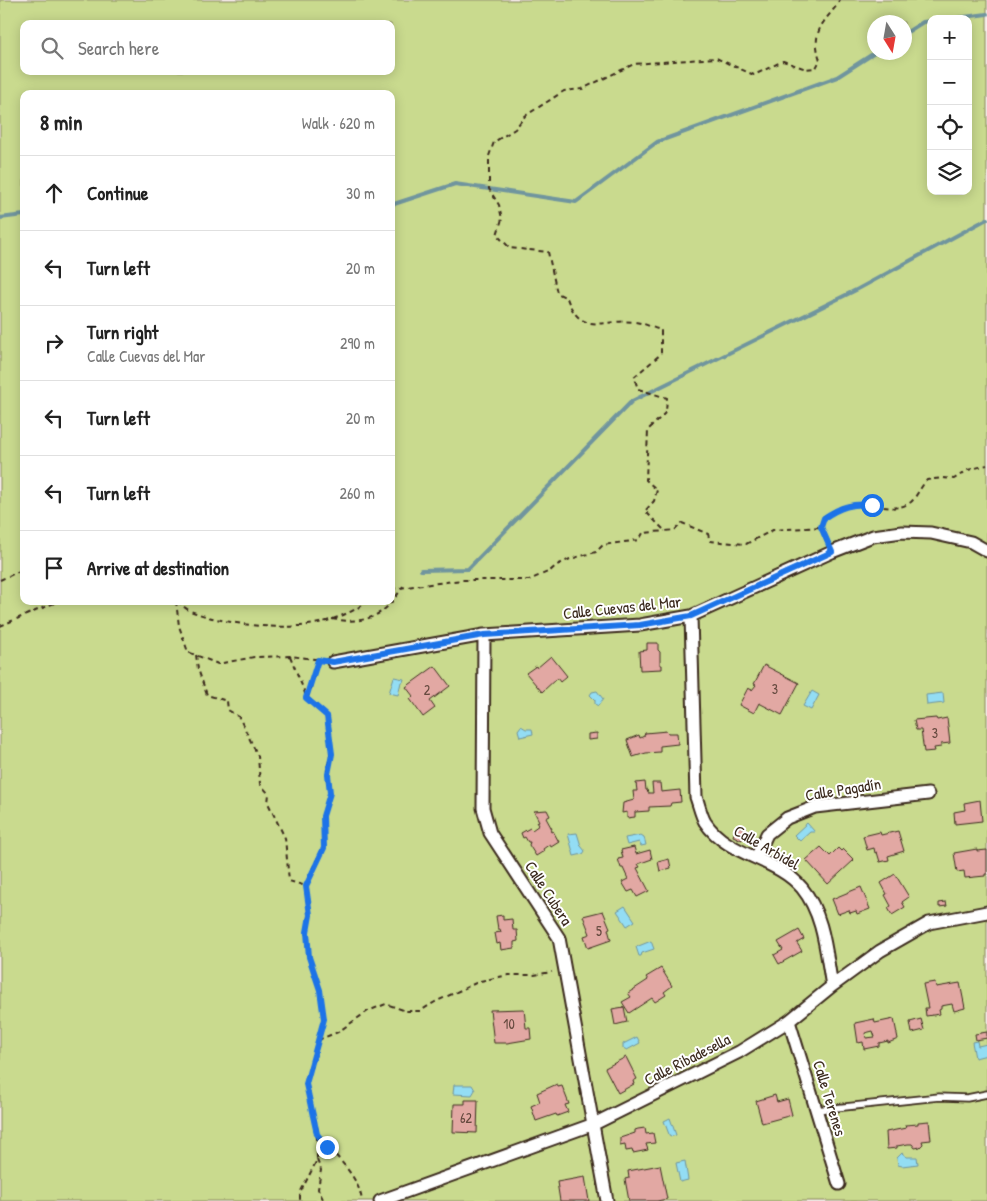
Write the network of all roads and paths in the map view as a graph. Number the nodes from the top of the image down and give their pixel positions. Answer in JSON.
{"nodes":[{"id":1,"x":839,"y":0,"type":"edge"},
{"id":2,"x":987,"y":465,"type":"edge"},
{"id":3,"x":821,"y":527,"type":"junction"},
{"id":4,"x":665,"y":531,"type":"junction"},
{"id":5,"x":987,"y":550,"type":"edge"},
{"id":6,"x":832,"y":552,"type":"junction"},
{"id":7,"x":20,"y":571,"type":"edge"},
{"id":8,"x":0,"y":580,"type":"edge"},
{"id":9,"x":403,"y":586,"type":"junction"},
{"id":10,"x":395,"y":588,"type":"edge"},
{"id":11,"x":395,"y":599,"type":"edge"},
{"id":12,"x":50,"y":605,"type":"edge"},
{"id":13,"x":177,"y":605,"type":"edge"},
{"id":14,"x":183,"y":605,"type":"edge"},
{"id":15,"x":362,"y":605,"type":"edge"},
{"id":16,"x":390,"y":605,"type":"edge"},
{"id":17,"x":691,"y":616,"type":"junction"},
{"id":18,"x":332,"y":619,"type":"junction"},
{"id":19,"x":0,"y":626,"type":"edge"},
{"id":20,"x":484,"y":635,"type":"junction"},
{"id":21,"x":196,"y":655,"type":"junction"},
{"id":22,"x":290,"y":656,"type":"junction"},
{"id":23,"x":318,"y":660,"type":"junction"},
{"id":24,"x":333,"y":662,"type":"joint"},
{"id":25,"x":306,"y":698,"type":"junction"},
{"id":26,"x":928,"y":794,"type":"dead end"},
{"id":27,"x":756,"y":858,"type":"junction"},
{"id":28,"x":306,"y":886,"type":"junction"},
{"id":29,"x":987,"y":912,"type":"edge"},
{"id":30,"x":565,"y":970,"type":"junction"},
{"id":31,"x":832,"y":986,"type":"junction"},
{"id":32,"x":789,"y":1021,"type":"junction"},
{"id":33,"x":318,"y":1040,"type":"junction"},
{"id":34,"x":987,"y":1094,"type":"edge"},
{"id":35,"x":816,"y":1110,"type":"junction"},
{"id":36,"x":594,"y":1124,"type":"junction"},
{"id":37,"x":317,"y":1134,"type":"junction"},
{"id":38,"x":317,"y":1160,"type":"junction"},
{"id":39,"x":839,"y":1184,"type":"dead end"},
{"id":40,"x":300,"y":1201,"type":"edge"},
{"id":41,"x":324,"y":1201,"type":"edge"},
{"id":42,"x":362,"y":1201,"type":"edge"},
{"id":43,"x":380,"y":1201,"type":"edge"},
{"id":44,"x":607,"y":1201,"type":"edge"}],
"edges":[{"from":1,"to":4,"type":"path"},
{"from":2,"to":3,"type":"path"},
{"from":3,"to":4,"type":"path"},
{"from":3,"to":6,"type":"path"},
{"from":4,"to":9,"type":"path"},
{"from":5,"to":6,"type":"street","name":"Calle Cuevas del Mar"},
{"from":6,"to":17,"type":"street","name":"Calle Cuevas del Mar"},
{"from":7,"to":8,"type":"path"},
{"from":9,"to":10,"type":"path"},
{"from":9,"to":11,"type":"path"},
{"from":12,"to":19,"type":"path"},
{"from":13,"to":21,"type":"path"},
{"from":14,"to":18,"type":"path"},
{"from":15,"to":18,"type":"path"},
{"from":16,"to":18,"type":"path"},
{"from":17,"to":20,"type":"street","name":"Calle Cuevas del Mar"},
{"from":17,"to":27,"type":"street","name":"Calle Arbidel"},
{"from":20,"to":24,"type":"street","name":"Calle Cuevas del Mar"},
{"from":20,"to":30,"type":"street","name":"Calle Cubera"},
{"from":21,"to":22,"type":"path"},
{"from":21,"to":28,"type":"path"},
{"from":22,"to":23,"type":"path"},
{"from":22,"to":25,"type":"path"},
{"from":23,"to":24,"type":"path"},
{"from":23,"to":25,"type":"path"},
{"from":25,"to":28,"type":"path"},
{"from":26,"to":27,"type":"street","name":"Calle Pagadín"},
{"from":27,"to":31,"type":"street","name":"Calle Arbidel"},
{"from":28,"to":33,"type":"path"},
{"from":29,"to":31,"type":"street","name":"Calle Ribadesella"},
{"from":30,"to":33,"type":"path"},
{"from":30,"to":36,"type":"street","name":"Calle Cubera"},
{"from":31,"to":32,"type":"street","name":"Calle Ribadesella"},
{"from":32,"to":35,"type":"street","name":"Calle Terenes"},
{"from":32,"to":36,"type":"street","name":"Calle Ribadesella"},
{"from":33,"to":37,"type":"path"},
{"from":34,"to":35,"type":"lane"},
{"from":35,"to":39,"type":"street","name":"Calle Terenes"},
{"from":36,"to":43,"type":"street","name":"Calle Ribadesella"},
{"from":36,"to":44,"type":"street","name":"Calle Cubera"},
{"from":37,"to":38,"type":"path"},
{"from":37,"to":42,"type":"path"},
{"from":38,"to":40,"type":"path"},
{"from":38,"to":41,"type":"path"}]}
